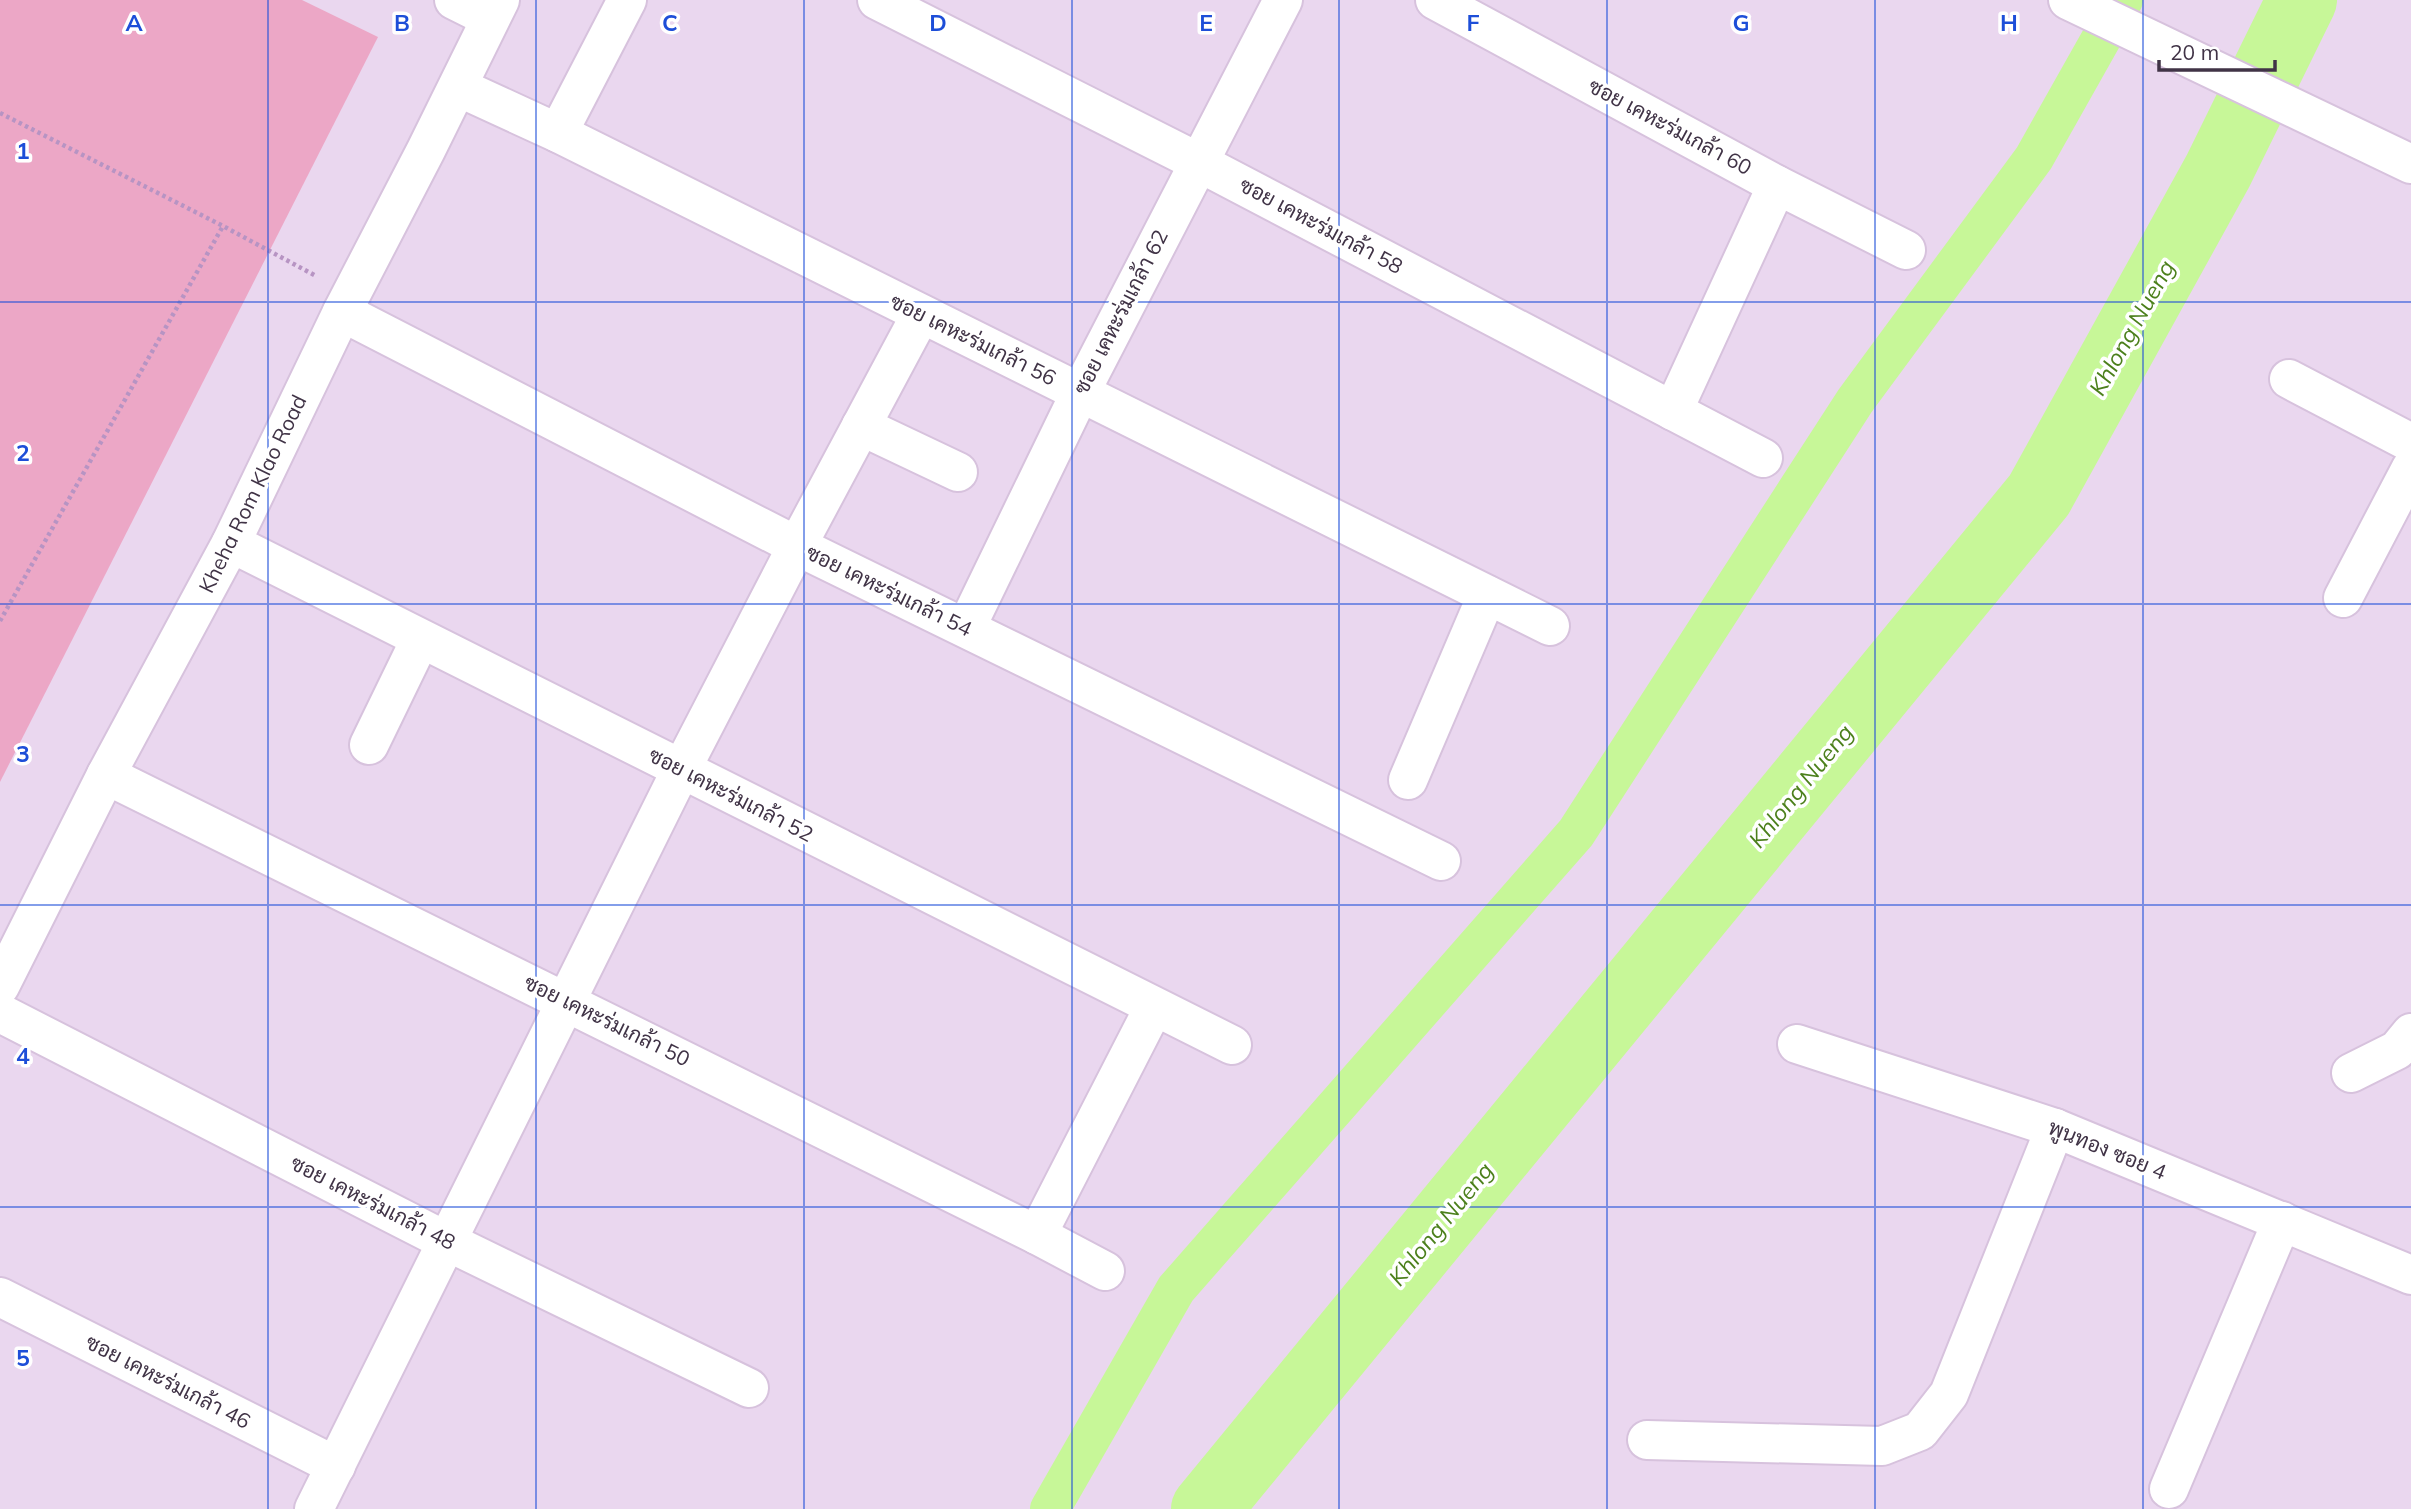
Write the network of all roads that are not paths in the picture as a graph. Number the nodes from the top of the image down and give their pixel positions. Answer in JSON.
{"nodes":[{"id":1,"x":454,"y":0,"type":"edge"},
{"id":2,"x":627,"y":0,"type":"edge"},
{"id":3,"x":877,"y":0,"type":"edge"},
{"id":4,"x":1283,"y":0,"type":"edge"},
{"id":5,"x":1435,"y":0,"type":"edge"},
{"id":6,"x":2079,"y":6,"type":"edge"},
{"id":7,"x":495,"y":9,"type":"edge"},
{"id":8,"x":458,"y":88,"type":"junction"},
{"id":9,"x":558,"y":133,"type":"junction"},
{"id":10,"x":1198,"y":162,"type":"junction"},
{"id":11,"x":2411,"y":164,"type":"edge"},
{"id":12,"x":1777,"y":185,"type":"junction"},
{"id":13,"x":1906,"y":250,"type":"dead end"},
{"id":14,"x":346,"y":304,"type":"junction"},
{"id":15,"x":921,"y":314,"type":"junction"},
{"id":16,"x":2289,"y":379,"type":"dead end"},
{"id":17,"x":1080,"y":393,"type":"junction"},
{"id":18,"x":1673,"y":411,"type":"junction"},
{"id":19,"x":861,"y":426,"type":"junction"},
{"id":20,"x":2411,"y":443,"type":"edge"},
{"id":21,"x":1763,"y":458,"type":"dead end"},
{"id":22,"x":2411,"y":468,"type":"edge"},
{"id":23,"x":958,"y":472,"type":"dead end"},
{"id":24,"x":231,"y":544,"type":"junction"},
{"id":25,"x":797,"y":545,"type":"junction"},
{"id":26,"x":1487,"y":595,"type":"junction"},
{"id":27,"x":2343,"y":598,"type":"dead end"},
{"id":28,"x":1550,"y":626,"type":"dead end"},
{"id":29,"x":966,"y":628,"type":"junction"},
{"id":30,"x":420,"y":640,"type":"junction"},
{"id":31,"x":369,"y":745,"type":"dead end"},
{"id":32,"x":681,"y":770,"type":"junction"},
{"id":33,"x":106,"y":775,"type":"junction"},
{"id":34,"x":1408,"y":780,"type":"dead end"},
{"id":35,"x":1441,"y":861,"type":"dead end"},
{"id":36,"x":0,"y":986,"type":"edge"},
{"id":37,"x":566,"y":1000,"type":"junction"},
{"id":38,"x":1154,"y":1007,"type":"junction"},
{"id":39,"x":0,"y":1013,"type":"edge"},
{"id":40,"x":2411,"y":1034,"type":"edge"},
{"id":41,"x":1797,"y":1044,"type":"dead end"},
{"id":42,"x":1231,"y":1045,"type":"dead end"},
{"id":43,"x":2351,"y":1073,"type":"dead end"},
{"id":44,"x":2054,"y":1128,"type":"junction"},
{"id":45,"x":2282,"y":1222,"type":"junction"},
{"id":46,"x":1037,"y":1235,"type":"junction"},
{"id":47,"x":448,"y":1242,"type":"junction"},
{"id":48,"x":1105,"y":1271,"type":"dead end"},
{"id":49,"x":2411,"y":1275,"type":"edge"},
{"id":50,"x":0,"y":1297,"type":"edge"},
{"id":51,"x":749,"y":1388,"type":"dead end"},
{"id":52,"x":1647,"y":1440,"type":"dead end"},
{"id":53,"x":336,"y":1466,"type":"junction"},
{"id":54,"x":2169,"y":1489,"type":"dead end"},
{"id":55,"x":314,"y":1509,"type":"edge"}],
"edges":[{"from":1,"to":7,"type":"street"},
{"from":2,"to":9,"type":"street"},
{"from":3,"to":10,"type":"street","name":"ซอย เคหะร่มเกล้า 58"},
{"from":4,"to":10,"type":"street","name":"ซอย เคหะร่มเกล้า 62"},
{"from":5,"to":12,"type":"street","name":"ซอย เคหะร่มเกล้า 60"},
{"from":6,"to":11,"type":"street"},
{"from":7,"to":8,"type":"street","name":"Kheha Rom Klao Road"},
{"from":8,"to":9,"type":"street","name":"ซอย เคหะร่มเกล้า 56"},
{"from":8,"to":14,"type":"street","name":"Kheha Rom Klao Road"},
{"from":9,"to":15,"type":"street","name":"ซอย เคหะร่มเกล้า 56"},
{"from":10,"to":17,"type":"street","name":"ซอย เคหะร่มเกล้า 62"},
{"from":10,"to":18,"type":"street","name":"ซอย เคหะร่มเกล้า 58"},
{"from":12,"to":13,"type":"street","name":"ซอย เคหะร่มเกล้า 60"},
{"from":12,"to":18,"type":"street"},
{"from":14,"to":24,"type":"street","name":"Kheha Rom Klao Road"},
{"from":14,"to":25,"type":"street","name":"ซอย เคหะร่มเกล้า 54"},
{"from":15,"to":17,"type":"street","name":"ซอย เคหะร่มเกล้า 56"},
{"from":15,"to":19,"type":"street"},
{"from":16,"to":20,"type":"street"},
{"from":17,"to":26,"type":"street","name":"ซอย เคหะร่มเกล้า 56"},
{"from":17,"to":29,"type":"street","name":"ซอย เคหะร่มเกล้า 62"},
{"from":18,"to":21,"type":"street","name":"ซอย เคหะร่มเกล้า 58"},
{"from":19,"to":23,"type":"street"},
{"from":19,"to":25,"type":"street"},
{"from":22,"to":27,"type":"street"},
{"from":24,"to":30,"type":"street","name":"ซอย เคหะร่มเกล้า 52"},
{"from":24,"to":33,"type":"street","name":"Kheha Rom Klao Road"},
{"from":25,"to":29,"type":"street","name":"ซอย เคหะร่มเกล้า 54"},
{"from":25,"to":32,"type":"street"},
{"from":26,"to":28,"type":"street","name":"ซอย เคหะร่มเกล้า 56"},
{"from":26,"to":34,"type":"street"},
{"from":29,"to":35,"type":"street","name":"ซอย เคหะร่มเกล้า 54"},
{"from":30,"to":31,"type":"street"},
{"from":30,"to":32,"type":"street","name":"ซอย เคหะร่มเกล้า 52"},
{"from":32,"to":37,"type":"street"},
{"from":32,"to":38,"type":"street","name":"ซอย เคหะร่มเกล้า 52"},
{"from":33,"to":36,"type":"street","name":"Kheha Rom Klao Road"},
{"from":33,"to":37,"type":"street","name":"ซอย เคหะร่มเกล้า 50"},
{"from":37,"to":46,"type":"street","name":"ซอย เคหะร่มเกล้า 50"},
{"from":37,"to":47,"type":"street"},
{"from":38,"to":42,"type":"street","name":"ซอย เคหะร่มเกล้า 52"},
{"from":38,"to":46,"type":"street"},
{"from":39,"to":47,"type":"street","name":"ซอย เคหะร่มเกล้า 48"},
{"from":40,"to":43,"type":"street"},
{"from":41,"to":44,"type":"street","name":"พูนทอง ซอย 4"},
{"from":44,"to":45,"type":"street","name":"พูนทอง ซอย 4"},
{"from":44,"to":52,"type":"street"},
{"from":45,"to":49,"type":"street","name":"พูนทอง ซอย 4"},
{"from":45,"to":54,"type":"street"},
{"from":46,"to":48,"type":"street","name":"ซอย เคหะร่มเกล้า 50"},
{"from":47,"to":51,"type":"street","name":"ซอย เคหะร่มเกล้า 48"},
{"from":47,"to":53,"type":"street"},
{"from":50,"to":53,"type":"street","name":"ซอย เคหะร่มเกล้า 46"},
{"from":53,"to":55,"type":"street"}]}
